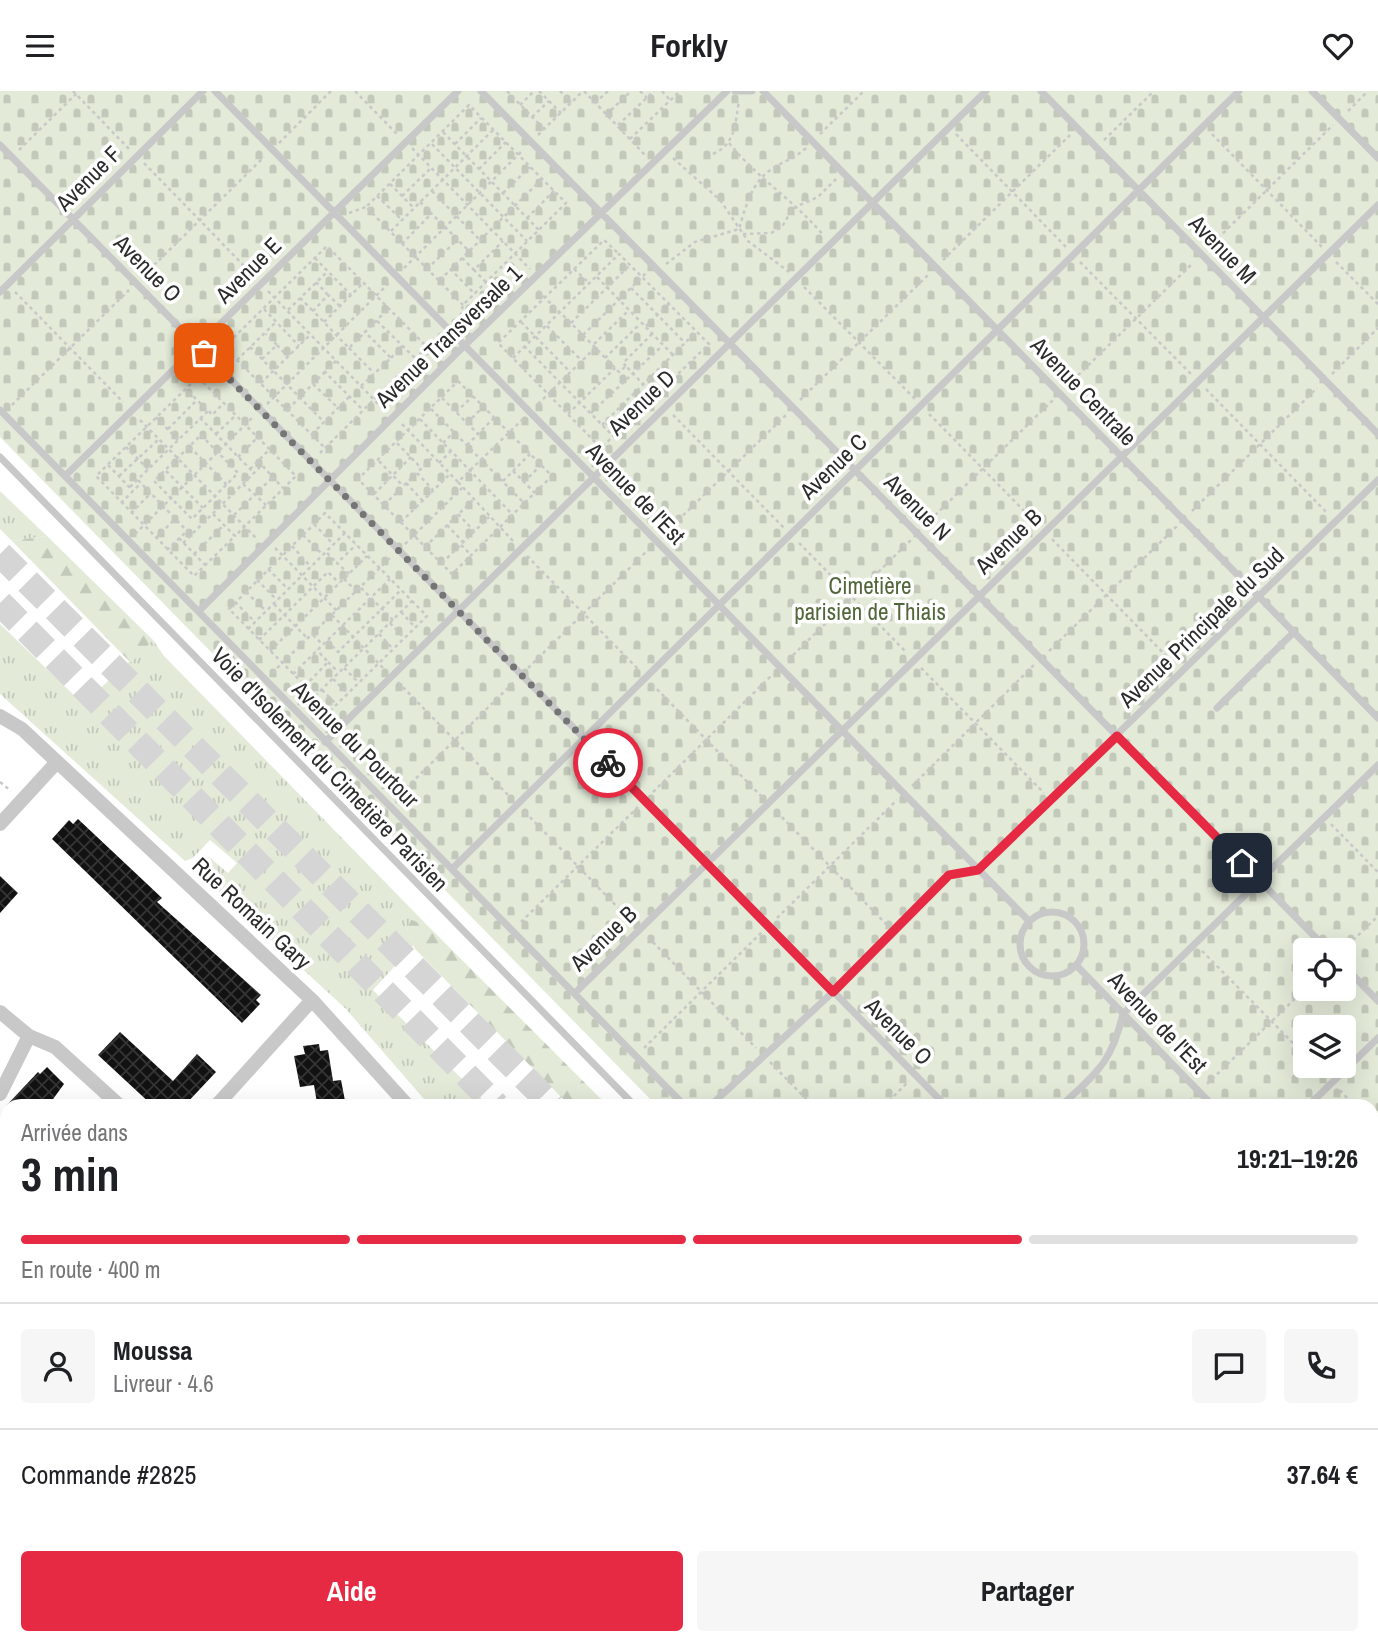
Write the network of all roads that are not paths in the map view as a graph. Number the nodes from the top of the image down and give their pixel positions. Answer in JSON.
{"nodes":[{"id":1,"x":204,"y":91,"type":"edge"},
{"id":2,"x":215,"y":91,"type":"edge"},
{"id":3,"x":458,"y":91,"type":"edge"},
{"id":4,"x":481,"y":91,"type":"edge"},
{"id":5,"x":727,"y":91,"type":"edge"},
{"id":6,"x":752,"y":91,"type":"edge"},
{"id":7,"x":763,"y":91,"type":"edge"},
{"id":8,"x":986,"y":91,"type":"edge"},
{"id":9,"x":1041,"y":91,"type":"edge"},
{"id":10,"x":1239,"y":91,"type":"edge"},
{"id":11,"x":1312,"y":91,"type":"edge"},
{"id":12,"x":738,"y":92,"type":"edge"},
{"id":13,"x":0,"y":145,"type":"edge"},
{"id":14,"x":1378,"y":158,"type":"edge"},
{"id":15,"x":1139,"y":190,"type":"junction"},
{"id":16,"x":872,"y":202,"type":"junction"},
{"id":17,"x":1378,"y":205,"type":"edge"},
{"id":18,"x":602,"y":213,"type":"junction"},
{"id":19,"x":336,"y":215,"type":"junction"},
{"id":20,"x":74,"y":220,"type":"junction"},
{"id":21,"x":0,"y":292,"type":"edge"},
{"id":22,"x":1264,"y":317,"type":"junction"},
{"id":23,"x":998,"y":331,"type":"junction"},
{"id":24,"x":729,"y":343,"type":"junction"},
{"id":25,"x":198,"y":346,"type":"junction"},
{"id":26,"x":464,"y":346,"type":"junction"},
{"id":27,"x":2,"y":412,"type":"edge"},
{"id":28,"x":1378,"y":434,"type":"edge"},
{"id":29,"x":0,"y":457,"type":"edge"},
{"id":30,"x":1122,"y":457,"type":"junction"},
{"id":31,"x":856,"y":471,"type":"junction"},
{"id":32,"x":65,"y":477,"type":"junction"},
{"id":33,"x":593,"y":477,"type":"junction"},
{"id":34,"x":1378,"y":479,"type":"edge"},
{"id":35,"x":330,"y":480,"type":"junction"},
{"id":36,"x":979,"y":596,"type":"junction"},
{"id":37,"x":1259,"y":597,"type":"junction"},
{"id":38,"x":718,"y":604,"type":"junction"},
{"id":39,"x":199,"y":611,"type":"junction"},
{"id":40,"x":458,"y":611,"type":"junction"},
{"id":41,"x":1294,"y":632,"type":"junction"},
{"id":42,"x":1217,"y":708,"type":"dead end"},
{"id":43,"x":0,"y":716,"type":"edge"},
{"id":44,"x":1378,"y":718,"type":"edge"},
{"id":45,"x":842,"y":731,"type":"junction"},
{"id":46,"x":1117,"y":736,"type":"junction"},
{"id":47,"x":584,"y":738,"type":"junction"},
{"id":48,"x":325,"y":742,"type":"junction"},
{"id":49,"x":57,"y":762,"type":"junction"},
{"id":50,"x":1378,"y":765,"type":"edge"},
{"id":51,"x":0,"y":824,"type":"edge"},
{"id":52,"x":707,"y":863,"type":"junction"},
{"id":53,"x":453,"y":868,"type":"junction"},
{"id":54,"x":978,"y":870,"type":"junction"},
{"id":55,"x":1260,"y":881,"type":"junction"},
{"id":56,"x":1029,"y":921,"type":"junction"},
{"id":57,"x":1316,"y":938,"type":"edge"},
{"id":58,"x":1076,"y":965,"type":"junction"},
{"id":59,"x":1356,"y":979,"type":"edge"},
{"id":60,"x":833,"y":992,"type":"junction"},
{"id":61,"x":575,"y":993,"type":"junction"},
{"id":62,"x":312,"y":1000,"type":"junction"},
{"id":63,"x":1378,"y":1001,"type":"edge"},
{"id":64,"x":0,"y":1012,"type":"edge"},
{"id":65,"x":1123,"y":1014,"type":"junction"},
{"id":66,"x":29,"y":1035,"type":"junction"},
{"id":67,"x":1378,"y":1038,"type":"edge"},
{"id":68,"x":0,"y":1094,"type":"edge"},
{"id":69,"x":112,"y":1099,"type":"edge"},
{"id":70,"x":222,"y":1099,"type":"edge"},
{"id":71,"x":402,"y":1099,"type":"edge"},
{"id":72,"x":628,"y":1099,"type":"edge"},
{"id":73,"x":678,"y":1099,"type":"edge"},
{"id":74,"x":718,"y":1099,"type":"edge"},
{"id":75,"x":939,"y":1099,"type":"edge"},
{"id":76,"x":1069,"y":1099,"type":"edge"},
{"id":77,"x":1206,"y":1099,"type":"edge"},
{"id":78,"x":1315,"y":1099,"type":"edge"}],
"edges":[{"from":1,"to":20,"type":"lane","name":"Avenue F"},
{"from":2,"to":19,"type":"lane","name":"Avenue de l'Est"},
{"from":3,"to":19,"type":"lane","name":"Avenue E"},
{"from":4,"to":18,"type":"lane","name":"Avenue N"},
{"from":5,"to":18,"type":"lane","name":"Avenue Transversale 1"},
{"from":6,"to":12,"type":"lane"},
{"from":7,"to":16,"type":"lane","name":"Avenue Centrale"},
{"from":8,"to":16,"type":"lane","name":"Avenue D"},
{"from":9,"to":15,"type":"lane","name":"Avenue M"},
{"from":10,"to":15,"type":"lane","name":"Avenue C"},
{"from":11,"to":14,"type":"lane"},
{"from":13,"to":20,"type":"lane","name":"Avenue O"},
{"from":15,"to":22,"type":"lane","name":"Avenue M"},
{"from":15,"to":23,"type":"lane","name":"Avenue C"},
{"from":16,"to":23,"type":"lane","name":"Avenue Centrale"},
{"from":16,"to":24,"type":"lane","name":"Avenue D"},
{"from":17,"to":22,"type":"lane","name":"Avenue B"},
{"from":18,"to":24,"type":"lane","name":"Avenue N"},
{"from":18,"to":26,"type":"lane","name":"Avenue Transversale 1"},
{"from":19,"to":25,"type":"lane","name":"Avenue E"},
{"from":19,"to":26,"type":"lane","name":"Avenue de l'Est"},
{"from":20,"to":21,"type":"lane","name":"Avenue F"},
{"from":20,"to":25,"type":"lane","name":"Avenue O"},
{"from":22,"to":28,"type":"lane","name":"Avenue M"},
{"from":22,"to":30,"type":"lane","name":"Avenue B"},
{"from":23,"to":30,"type":"lane","name":"Avenue Centrale"},
{"from":23,"to":31,"type":"lane","name":"Avenue C"},
{"from":24,"to":31,"type":"lane","name":"Avenue N"},
{"from":24,"to":33,"type":"lane","name":"Avenue D"},
{"from":25,"to":32,"type":"lane","name":"Avenue E"},
{"from":25,"to":35,"type":"lane","name":"Avenue O"},
{"from":26,"to":33,"type":"lane","name":"Avenue de l'Est"},
{"from":26,"to":35,"type":"lane","name":"Avenue Transversale 1"},
{"from":27,"to":32,"type":"lane","name":"Avenue du Pourtour"},
{"from":29,"to":72,"type":"lane","name":"Voie d'Isolement du Cimetière Parisien"},
{"from":30,"to":36,"type":"lane","name":"Avenue B"},
{"from":30,"to":37,"type":"lane","name":"Avenue Centrale"},
{"from":31,"to":36,"type":"lane","name":"Avenue N"},
{"from":31,"to":38,"type":"lane","name":"Avenue C"},
{"from":32,"to":39,"type":"lane","name":"Avenue du Pourtour"},
{"from":33,"to":38,"type":"lane","name":"Avenue de l'Est"},
{"from":33,"to":40,"type":"lane","name":"Avenue D"},
{"from":34,"to":37,"type":"lane","name":"Avenue Principale du Sud"},
{"from":35,"to":39,"type":"lane","name":"Avenue Transversale 1"},
{"from":35,"to":40,"type":"lane","name":"Avenue O"},
{"from":36,"to":45,"type":"lane","name":"Avenue B"},
{"from":36,"to":46,"type":"lane","name":"Avenue N"},
{"from":37,"to":41,"type":"lane","name":"Avenue Centrale"},
{"from":37,"to":46,"type":"lane","name":"Avenue Principale du Sud"},
{"from":38,"to":45,"type":"lane","name":"Avenue de l'Est"},
{"from":38,"to":47,"type":"lane","name":"Avenue C"},
{"from":39,"to":48,"type":"lane","name":"Avenue du Pourtour"},
{"from":40,"to":47,"type":"lane","name":"Avenue O"},
{"from":40,"to":48,"type":"lane","name":"Avenue D"},
{"from":41,"to":42,"type":"lane"},
{"from":41,"to":44,"type":"lane","name":"Avenue Centrale"},
{"from":43,"to":49,"type":"street","name":"Rue Romain Gary"},
{"from":45,"to":52,"type":"lane","name":"Avenue B"},
{"from":45,"to":54,"type":"lane","name":"Avenue de l'Est"},
{"from":46,"to":54,"type":"lane","name":"Avenue Principale du Sud"},
{"from":46,"to":55,"type":"lane","name":"Avenue N"},
{"from":47,"to":52,"type":"lane","name":"Avenue O"},
{"from":47,"to":53,"type":"lane","name":"Avenue C"},
{"from":48,"to":53,"type":"lane","name":"Avenue du Pourtour"},
{"from":49,"to":51,"type":"street"},
{"from":49,"to":62,"type":"street","name":"Rue Romain Gary"},
{"from":50,"to":55,"type":"lane"},
{"from":52,"to":60,"type":"lane","name":"Avenue O"},
{"from":52,"to":61,"type":"lane","name":"Avenue B"},
{"from":53,"to":61,"type":"lane","name":"Avenue du Pourtour"},
{"from":54,"to":56,"type":"lane","name":"Avenue de l'Est"},
{"from":54,"to":60,"type":"lane","name":"Avenue Principale du Sud"},
{"from":55,"to":57,"type":"lane","name":"Avenue N"},
{"from":55,"to":65,"type":"lane"},
{"from":56,"to":58,"type":"lane","name":"Avenue de l'Est"},
{"from":56,"to":58,"type":"lane","name":"Avenue de l'Est"},
{"from":58,"to":65,"type":"lane","name":"Avenue de l'Est"},
{"from":59,"to":63,"type":"lane"},
{"from":60,"to":74,"type":"lane","name":"Avenue Principale du Sud"},
{"from":60,"to":75,"type":"lane","name":"Avenue O"},
{"from":61,"to":73,"type":"lane","name":"Avenue du Pourtour"},
{"from":62,"to":70,"type":"street"},
{"from":62,"to":71,"type":"street","name":"Rue Romain Gary"},
{"from":64,"to":66,"type":"street"},
{"from":65,"to":76,"type":"lane"},
{"from":65,"to":77,"type":"lane","name":"Avenue de l'Est"},
{"from":66,"to":68,"type":"street"},
{"from":66,"to":69,"type":"street"},
{"from":67,"to":78,"type":"lane"}]}
